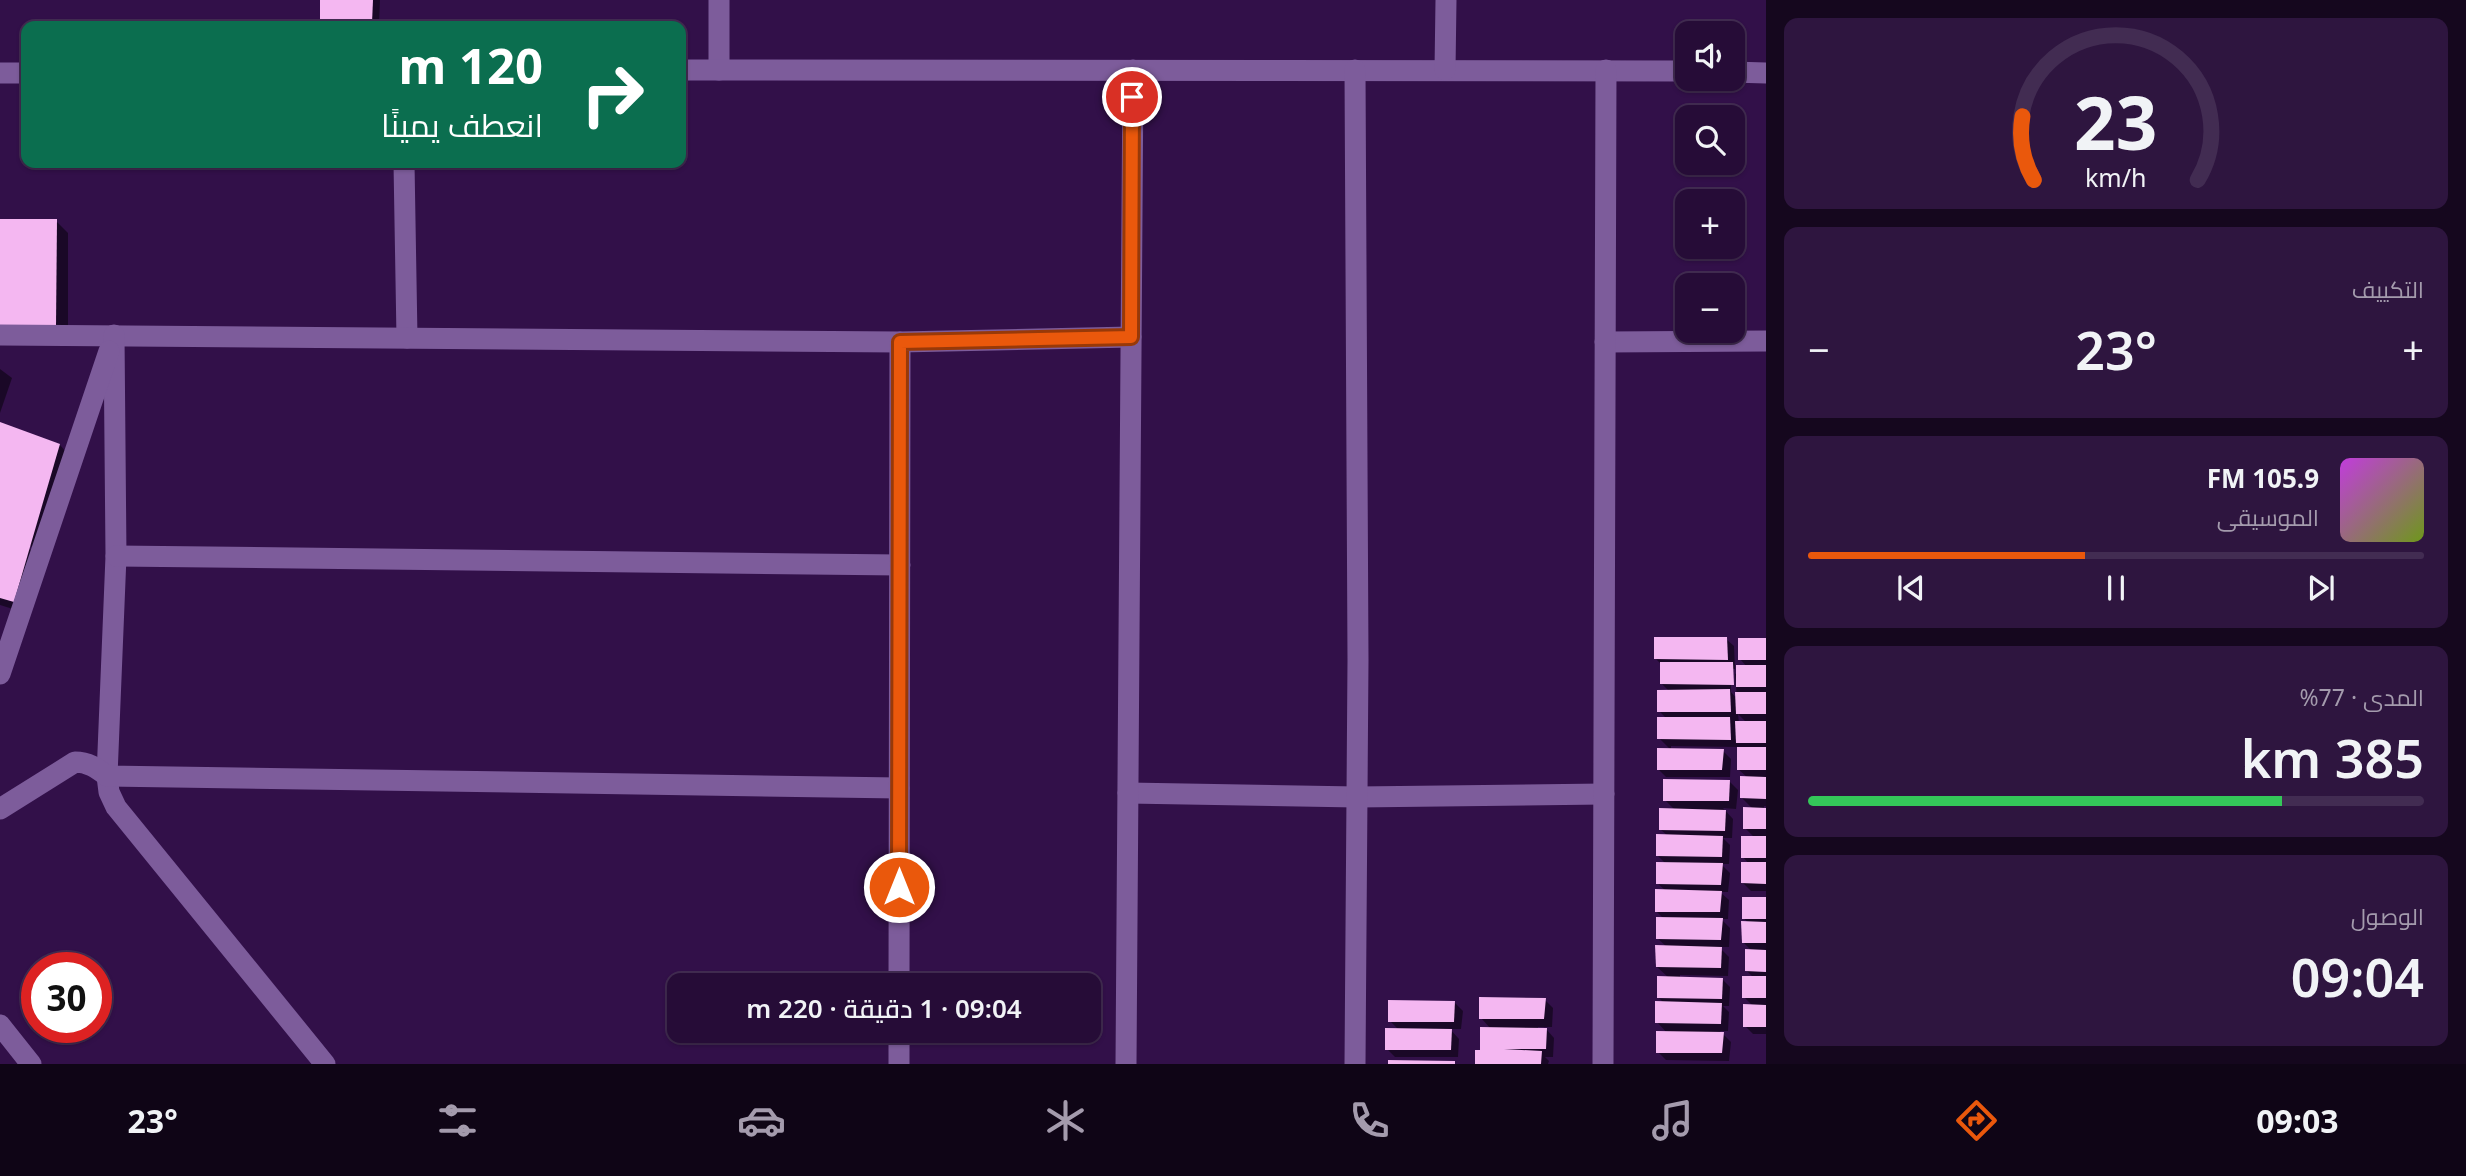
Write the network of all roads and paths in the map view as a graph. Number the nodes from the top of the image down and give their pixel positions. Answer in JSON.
{"nodes":[{"id":1,"x":719,"y":0,"type":"edge"},
{"id":2,"x":1446,"y":0,"type":"edge"},
{"id":3,"x":686,"y":70,"type":"edge"},
{"id":4,"x":719,"y":70,"type":"junction"},
{"id":5,"x":1133,"y":70,"type":"junction"},
{"id":6,"x":1355,"y":70,"type":"junction"},
{"id":7,"x":1606,"y":70,"type":"junction"},
{"id":8,"x":1445,"y":71,"type":"junction"},
{"id":9,"x":1675,"y":71,"type":"edge"},
{"id":10,"x":1745,"y":72,"type":"edge"},
{"id":11,"x":1766,"y":72,"type":"edge"},
{"id":12,"x":0,"y":73,"type":"edge"},
{"id":13,"x":21,"y":73,"type":"edge"},
{"id":14,"x":404,"y":168,"type":"edge"},
{"id":15,"x":0,"y":335,"type":"edge"},
{"id":16,"x":114,"y":335,"type":"junction"},
{"id":17,"x":1131,"y":337,"type":"junction"},
{"id":18,"x":407,"y":338,"type":"junction"},
{"id":19,"x":1766,"y":341,"type":"edge"},
{"id":20,"x":900,"y":342,"type":"junction"},
{"id":21,"x":1605,"y":342,"type":"junction"},
{"id":22,"x":116,"y":555,"type":"junction"},
{"id":23,"x":900,"y":565,"type":"junction"},
{"id":24,"x":0,"y":674,"type":"edge"},
{"id":25,"x":107,"y":776,"type":"junction"},
{"id":26,"x":899,"y":788,"type":"junction"},
{"id":27,"x":1128,"y":793,"type":"junction"},
{"id":28,"x":1604,"y":794,"type":"junction"},
{"id":29,"x":1357,"y":797,"type":"junction"},
{"id":30,"x":0,"y":809,"type":"edge"},
{"id":31,"x":899,"y":973,"type":"edge"},
{"id":32,"x":0,"y":1025,"type":"edge"},
{"id":33,"x":899,"y":1043,"type":"edge"},
{"id":34,"x":32,"y":1064,"type":"edge"},
{"id":35,"x":325,"y":1064,"type":"edge"},
{"id":36,"x":899,"y":1064,"type":"edge"},
{"id":37,"x":1126,"y":1064,"type":"edge"},
{"id":38,"x":1355,"y":1064,"type":"edge"},
{"id":39,"x":1603,"y":1064,"type":"edge"}],
"edges":[{"from":1,"to":4,"type":"street"},
{"from":2,"to":8,"type":"street"},
{"from":3,"to":4,"type":"street"},
{"from":4,"to":5,"type":"street"},
{"from":5,"to":6,"type":"street"},
{"from":5,"to":17,"type":"street"},
{"from":6,"to":8,"type":"street"},
{"from":6,"to":29,"type":"street"},
{"from":7,"to":8,"type":"street"},
{"from":7,"to":9,"type":"street"},
{"from":7,"to":21,"type":"street"},
{"from":10,"to":11,"type":"street"},
{"from":12,"to":13,"type":"street"},
{"from":14,"to":18,"type":"street"},
{"from":15,"to":16,"type":"street"},
{"from":16,"to":18,"type":"street"},
{"from":16,"to":22,"type":"street"},
{"from":16,"to":24,"type":"street"},
{"from":17,"to":20,"type":"street"},
{"from":17,"to":27,"type":"street"},
{"from":18,"to":20,"type":"street"},
{"from":19,"to":21,"type":"street"},
{"from":20,"to":23,"type":"street"},
{"from":21,"to":28,"type":"street"},
{"from":22,"to":23,"type":"street"},
{"from":22,"to":25,"type":"street"},
{"from":23,"to":26,"type":"street"},
{"from":25,"to":26,"type":"street"},
{"from":25,"to":30,"type":"street"},
{"from":25,"to":35,"type":"street"},
{"from":26,"to":31,"type":"street"},
{"from":27,"to":29,"type":"street"},
{"from":27,"to":37,"type":"street"},
{"from":28,"to":29,"type":"street"},
{"from":28,"to":39,"type":"street"},
{"from":29,"to":38,"type":"street"},
{"from":32,"to":34,"type":"street"},
{"from":33,"to":36,"type":"street"}]}
